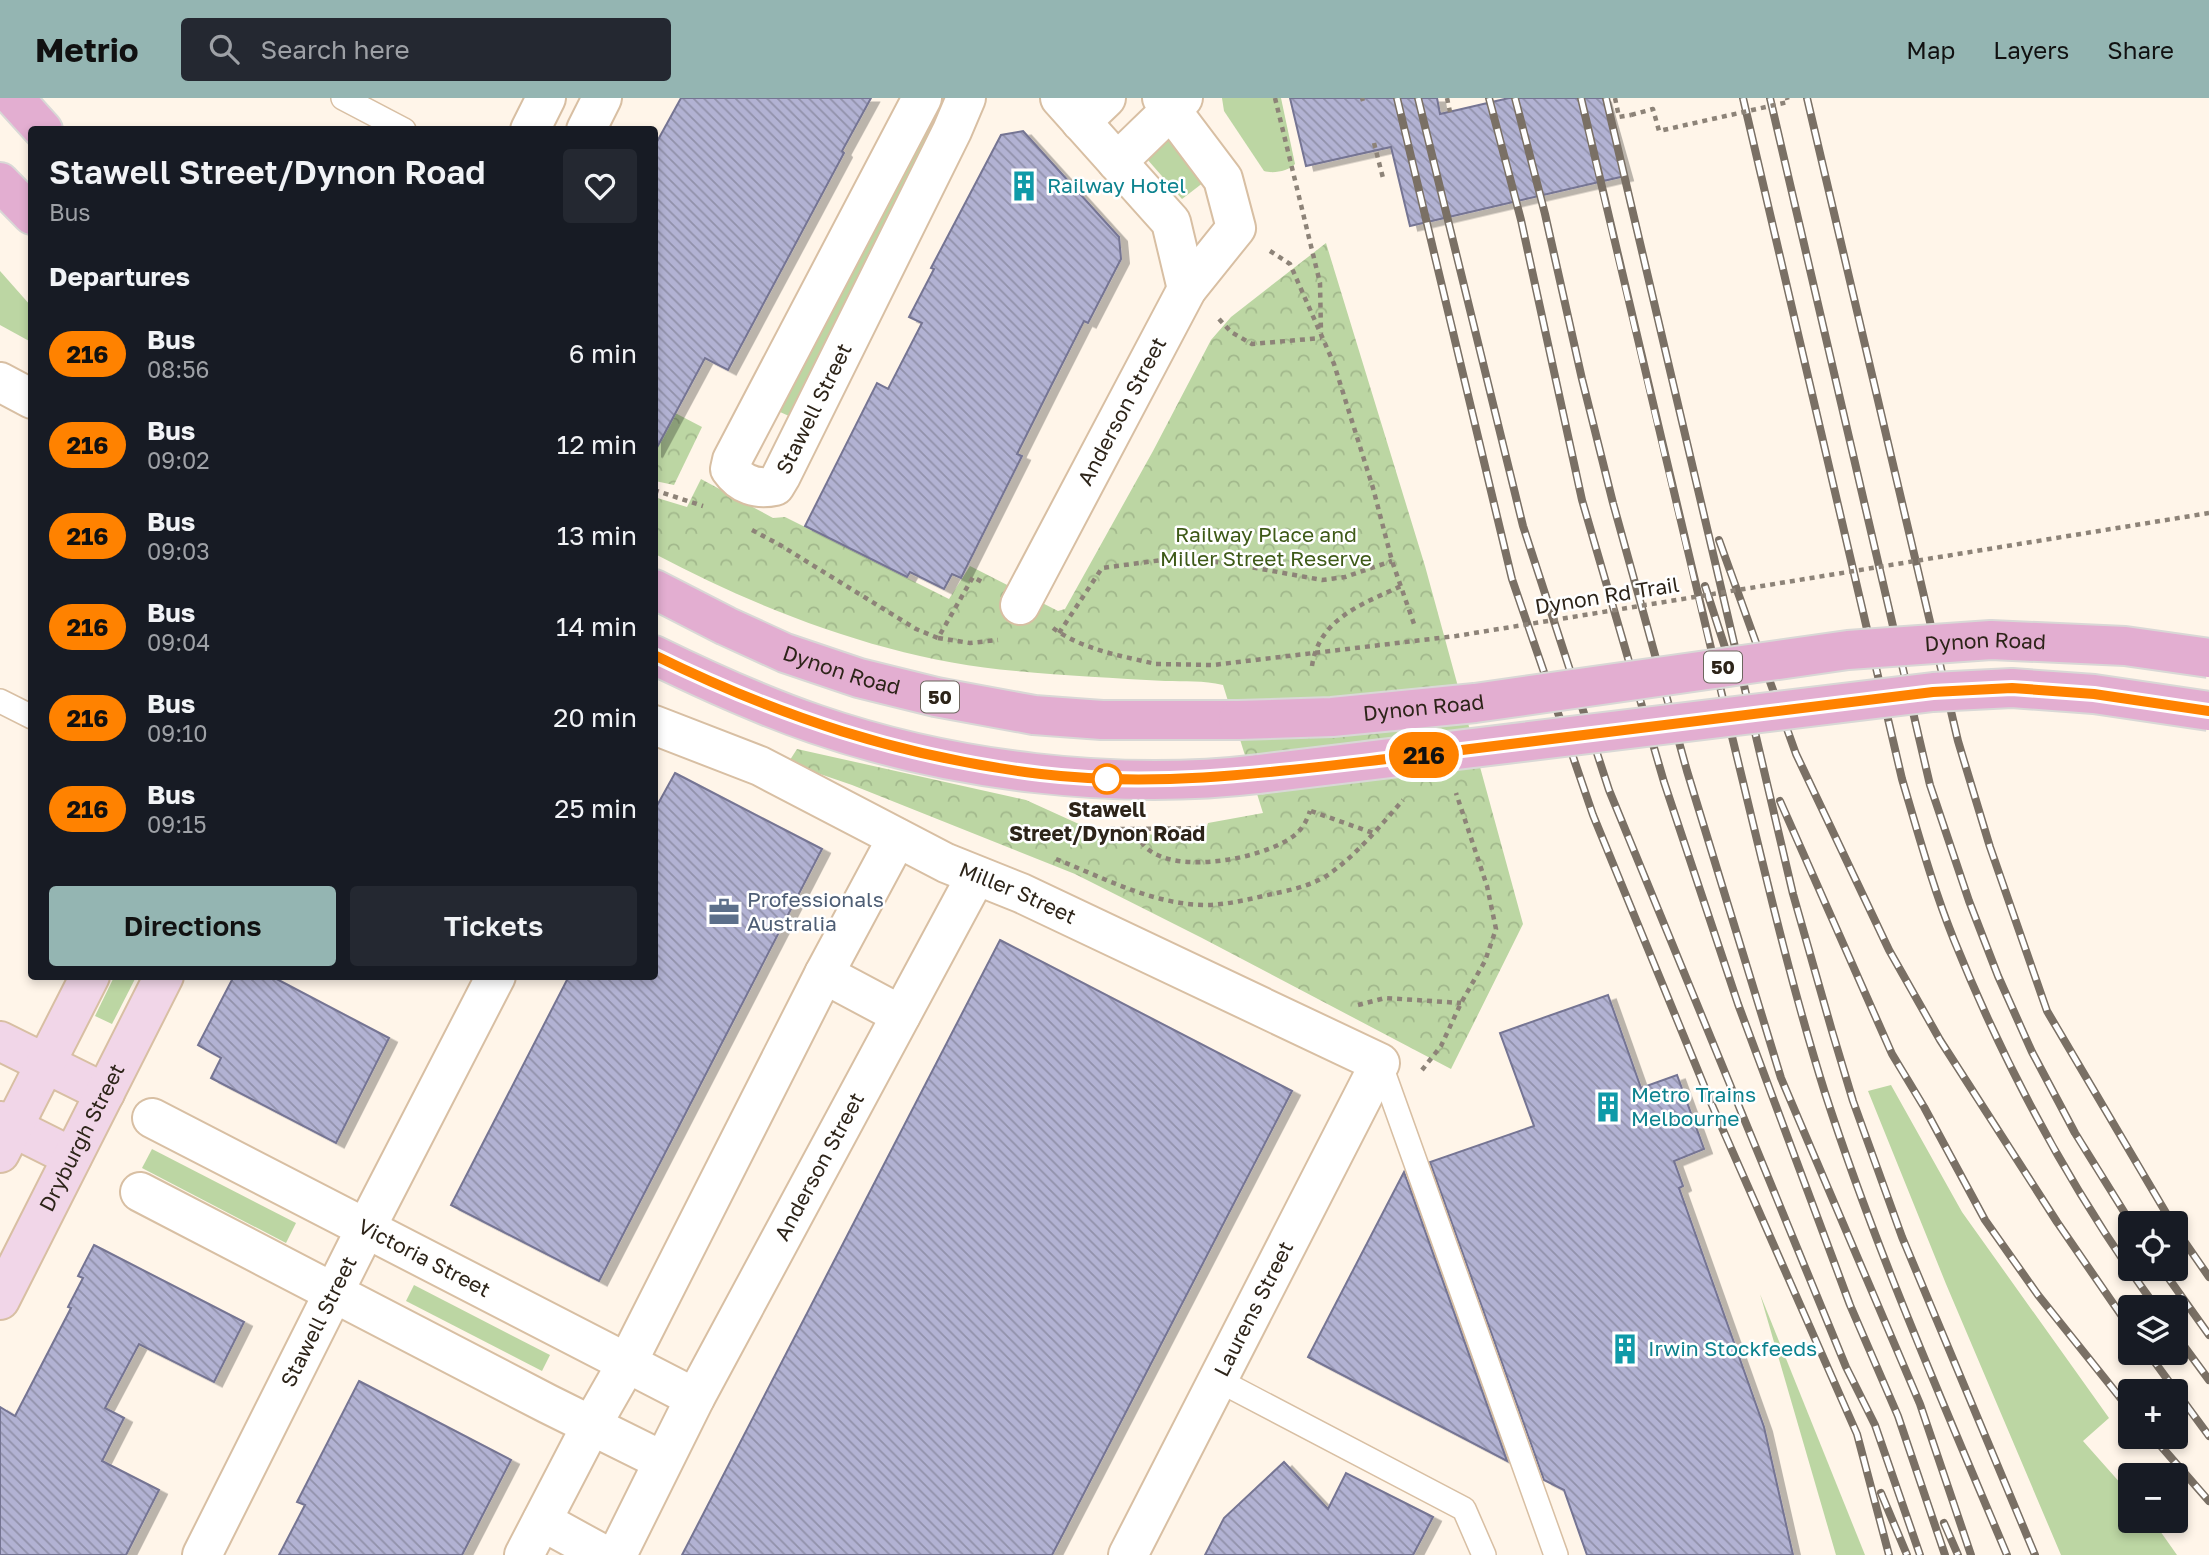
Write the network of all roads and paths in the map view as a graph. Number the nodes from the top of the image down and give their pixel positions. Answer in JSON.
{"nodes":[{"id":1,"x":14,"y":98,"type":"edge"},
{"id":2,"x":343,"y":98,"type":"edge"},
{"id":3,"x":546,"y":98,"type":"edge"},
{"id":4,"x":602,"y":98,"type":"edge"},
{"id":5,"x":922,"y":98,"type":"edge"},
{"id":6,"x":966,"y":98,"type":"edge"},
{"id":7,"x":1275,"y":98,"type":"edge"},
{"id":8,"x":1447,"y":98,"type":"edge"},
{"id":9,"x":1615,"y":98,"type":"edge"},
{"id":10,"x":1787,"y":98,"type":"edge"},
{"id":11,"x":1173,"y":102,"type":"edge"},
{"id":12,"x":1083,"y":106,"type":"edge"},
{"id":13,"x":1450,"y":111,"type":"dead end"},
{"id":14,"x":39,"y":126,"type":"edge"},
{"id":15,"x":396,"y":126,"type":"edge"},
{"id":16,"x":532,"y":126,"type":"edge"},
{"id":17,"x":588,"y":126,"type":"edge"},
{"id":18,"x":1374,"y":143,"type":"dead end"},
{"id":19,"x":1117,"y":162,"type":"junction"},
{"id":20,"x":1382,"y":178,"type":"dead end"},
{"id":21,"x":0,"y":182,"type":"edge"},
{"id":22,"x":28,"y":211,"type":"edge"},
{"id":23,"x":1236,"y":228,"type":"junction"},
{"id":24,"x":1187,"y":289,"type":"junction"},
{"id":25,"x":1321,"y":338,"type":"junction"},
{"id":26,"x":0,"y":382,"type":"edge"},
{"id":27,"x":28,"y":397,"type":"edge"},
{"id":28,"x":658,"y":491,"type":"edge"},
{"id":29,"x":706,"y":507,"type":"dead end"},
{"id":30,"x":2209,"y":513,"type":"edge"},
{"id":31,"x":743,"y":526,"type":"dead end"},
{"id":32,"x":1392,"y":561,"type":"junction"},
{"id":33,"x":973,"y":577,"type":"dead end"},
{"id":34,"x":1401,"y":586,"type":"junction"},
{"id":35,"x":658,"y":591,"type":"edge"},
{"id":36,"x":1020,"y":604,"type":"joint"},
{"id":37,"x":1414,"y":624,"type":"dead end"},
{"id":38,"x":1059,"y":633,"type":"junction"},
{"id":39,"x":2125,"y":646,"type":"junction"},
{"id":40,"x":2209,"y":652,"type":"edge"},
{"id":41,"x":658,"y":657,"type":"edge"},
{"id":42,"x":2209,"y":658,"type":"edge"},
{"id":43,"x":1312,"y":666,"type":"dead end"},
{"id":44,"x":0,"y":701,"type":"edge"},
{"id":45,"x":2209,"y":711,"type":"edge"},
{"id":46,"x":28,"y":715,"type":"edge"},
{"id":47,"x":658,"y":727,"type":"edge"},
{"id":48,"x":1455,"y":789,"type":"dead end"},
{"id":49,"x":1406,"y":797,"type":"dead end"},
{"id":50,"x":1314,"y":800,"type":"dead end"},
{"id":51,"x":1310,"y":811,"type":"junction"},
{"id":52,"x":1200,"y":828,"type":"dead end"},
{"id":53,"x":1136,"y":829,"type":"junction"},
{"id":54,"x":1110,"y":830,"type":"dead end"},
{"id":55,"x":1373,"y":833,"type":"junction"},
{"id":56,"x":897,"y":838,"type":"junction"},
{"id":57,"x":976,"y":876,"type":"junction"},
{"id":58,"x":1021,"y":893,"type":"junction"},
{"id":59,"x":824,"y":974,"type":"junction"},
{"id":60,"x":88,"y":980,"type":"edge"},
{"id":61,"x":162,"y":980,"type":"edge"},
{"id":62,"x":494,"y":980,"type":"edge"},
{"id":63,"x":1461,"y":1003,"type":"junction"},
{"id":64,"x":901,"y":1015,"type":"junction"},
{"id":65,"x":1324,"y":1035,"type":"junction"},
{"id":66,"x":0,"y":1041,"type":"edge"},
{"id":67,"x":45,"y":1063,"type":"junction"},
{"id":68,"x":1380,"y":1063,"type":"junction"},
{"id":69,"x":1423,"y":1070,"type":"dead end"},
{"id":70,"x":105,"y":1093,"type":"junction"},
{"id":71,"x":152,"y":1118,"type":"dead end"},
{"id":72,"x":4,"y":1133,"type":"edge"},
{"id":73,"x":72,"y":1157,"type":"junction"},
{"id":74,"x":140,"y":1192,"type":"dead end"},
{"id":75,"x":367,"y":1226,"type":"junction"},
{"id":76,"x":334,"y":1293,"type":"junction"},
{"id":77,"x":0,"y":1300,"type":"edge"},
{"id":78,"x":627,"y":1363,"type":"junction"},
{"id":79,"x":1218,"y":1380,"type":"junction"},
{"id":80,"x":695,"y":1398,"type":"junction"},
{"id":81,"x":591,"y":1426,"type":"junction"},
{"id":82,"x":663,"y":1461,"type":"junction"},
{"id":83,"x":542,"y":1521,"type":"junction"},
{"id":84,"x":202,"y":1555,"type":"edge"},
{"id":85,"x":524,"y":1555,"type":"edge"},
{"id":86,"x":604,"y":1555,"type":"edge"},
{"id":87,"x":617,"y":1555,"type":"edge"},
{"id":88,"x":1128,"y":1555,"type":"edge"},
{"id":89,"x":1484,"y":1555,"type":"edge"},
{"id":90,"x":1556,"y":1555,"type":"edge"}],
"edges":[{"from":1,"to":14,"type":"main road"},
{"from":2,"to":15,"type":"lane"},
{"from":3,"to":16,"type":"street"},
{"from":4,"to":17,"type":"street"},
{"from":5,"to":6,"type":"street","name":"Stawell Street"},
{"from":7,"to":25,"type":"path"},
{"from":8,"to":13,"type":"path"},
{"from":9,"to":10,"type":"path","bridge":true},
{"from":11,"to":19,"type":"street"},
{"from":11,"to":23,"type":"street"},
{"from":12,"to":19,"type":"street"},
{"from":18,"to":20,"type":"path"},
{"from":19,"to":24,"type":"street"},
{"from":21,"to":22,"type":"main road"},
{"from":23,"to":24,"type":"street","name":"Anderson Street"},
{"from":23,"to":25,"type":"path"},
{"from":24,"to":25,"type":"path"},
{"from":24,"to":36,"type":"street","name":"Anderson Street"},
{"from":25,"to":32,"type":"path"},
{"from":26,"to":27,"type":"street"},
{"from":28,"to":29,"type":"path"},
{"from":30,"to":38,"type":"path","name":"Dynon Rd Trail","bridge":true},
{"from":31,"to":33,"type":"path"},
{"from":32,"to":34,"type":"path"},
{"from":32,"to":38,"type":"path"},
{"from":34,"to":37,"type":"path"},
{"from":34,"to":43,"type":"path"},
{"from":35,"to":39,"type":"main road","name":"Dynon Road","number":"50","bridge":true},
{"from":36,"to":38,"type":"path","name":"Dynon Rd Trail"},
{"from":39,"to":40,"type":"main road","bridge":true},
{"from":39,"to":42,"type":"main road","name":"Dynon Road","number":"50","bridge":true},
{"from":41,"to":45,"type":"main road","bridge":true},
{"from":44,"to":46,"type":"lane"},
{"from":47,"to":56,"type":"street","name":"Miller Street"},
{"from":48,"to":63,"type":"path"},
{"from":49,"to":55,"type":"path"},
{"from":50,"to":51,"type":"path"},
{"from":51,"to":53,"type":"path"},
{"from":51,"to":55,"type":"path"},
{"from":52,"to":53,"type":"path"},
{"from":53,"to":54,"type":"path"},
{"from":55,"to":58,"type":"path"},
{"from":56,"to":57,"type":"street","name":"Miller Street"},
{"from":56,"to":59,"type":"street"},
{"from":57,"to":58,"type":"street","name":"Miller Street"},
{"from":57,"to":64,"type":"street","name":"Anderson Street"},
{"from":58,"to":65,"type":"street","name":"Miller Street"},
{"from":59,"to":64,"type":"street"},
{"from":59,"to":78,"type":"street"},
{"from":60,"to":67,"type":"main road"},
{"from":61,"to":70,"type":"main road","name":"Dryburgh Street"},
{"from":62,"to":75,"type":"street","name":"Stawell Street"},
{"from":63,"to":65,"type":"path"},
{"from":63,"to":69,"type":"path"},
{"from":64,"to":80,"type":"street","name":"Anderson Street"},
{"from":65,"to":68,"type":"street","name":"Miller Street"},
{"from":66,"to":67,"type":"main road"},
{"from":67,"to":70,"type":"main road"},
{"from":67,"to":72,"type":"main road"},
{"from":68,"to":79,"type":"street","name":"Laurens Street"},
{"from":68,"to":90,"type":"lane"},
{"from":70,"to":73,"type":"main road","name":"Dryburgh Street"},
{"from":71,"to":75,"type":"street","name":"Victoria Street"},
{"from":72,"to":73,"type":"main road"},
{"from":73,"to":77,"type":"main road","name":"Dryburgh Street"},
{"from":74,"to":76,"type":"street"},
{"from":75,"to":76,"type":"street","name":"Stawell Street"},
{"from":75,"to":78,"type":"street","name":"Victoria Street"},
{"from":76,"to":81,"type":"street"},
{"from":76,"to":84,"type":"street","name":"Stawell Street"},
{"from":78,"to":80,"type":"street","name":"Victoria Street"},
{"from":78,"to":81,"type":"street"},
{"from":79,"to":88,"type":"street","name":"Laurens Street"},
{"from":79,"to":89,"type":"lane"},
{"from":80,"to":82,"type":"street","name":"Anderson Street"},
{"from":81,"to":82,"type":"street"},
{"from":81,"to":83,"type":"street"},
{"from":82,"to":87,"type":"street","name":"Anderson Street"},
{"from":83,"to":85,"type":"street"},
{"from":83,"to":86,"type":"street"}]}
